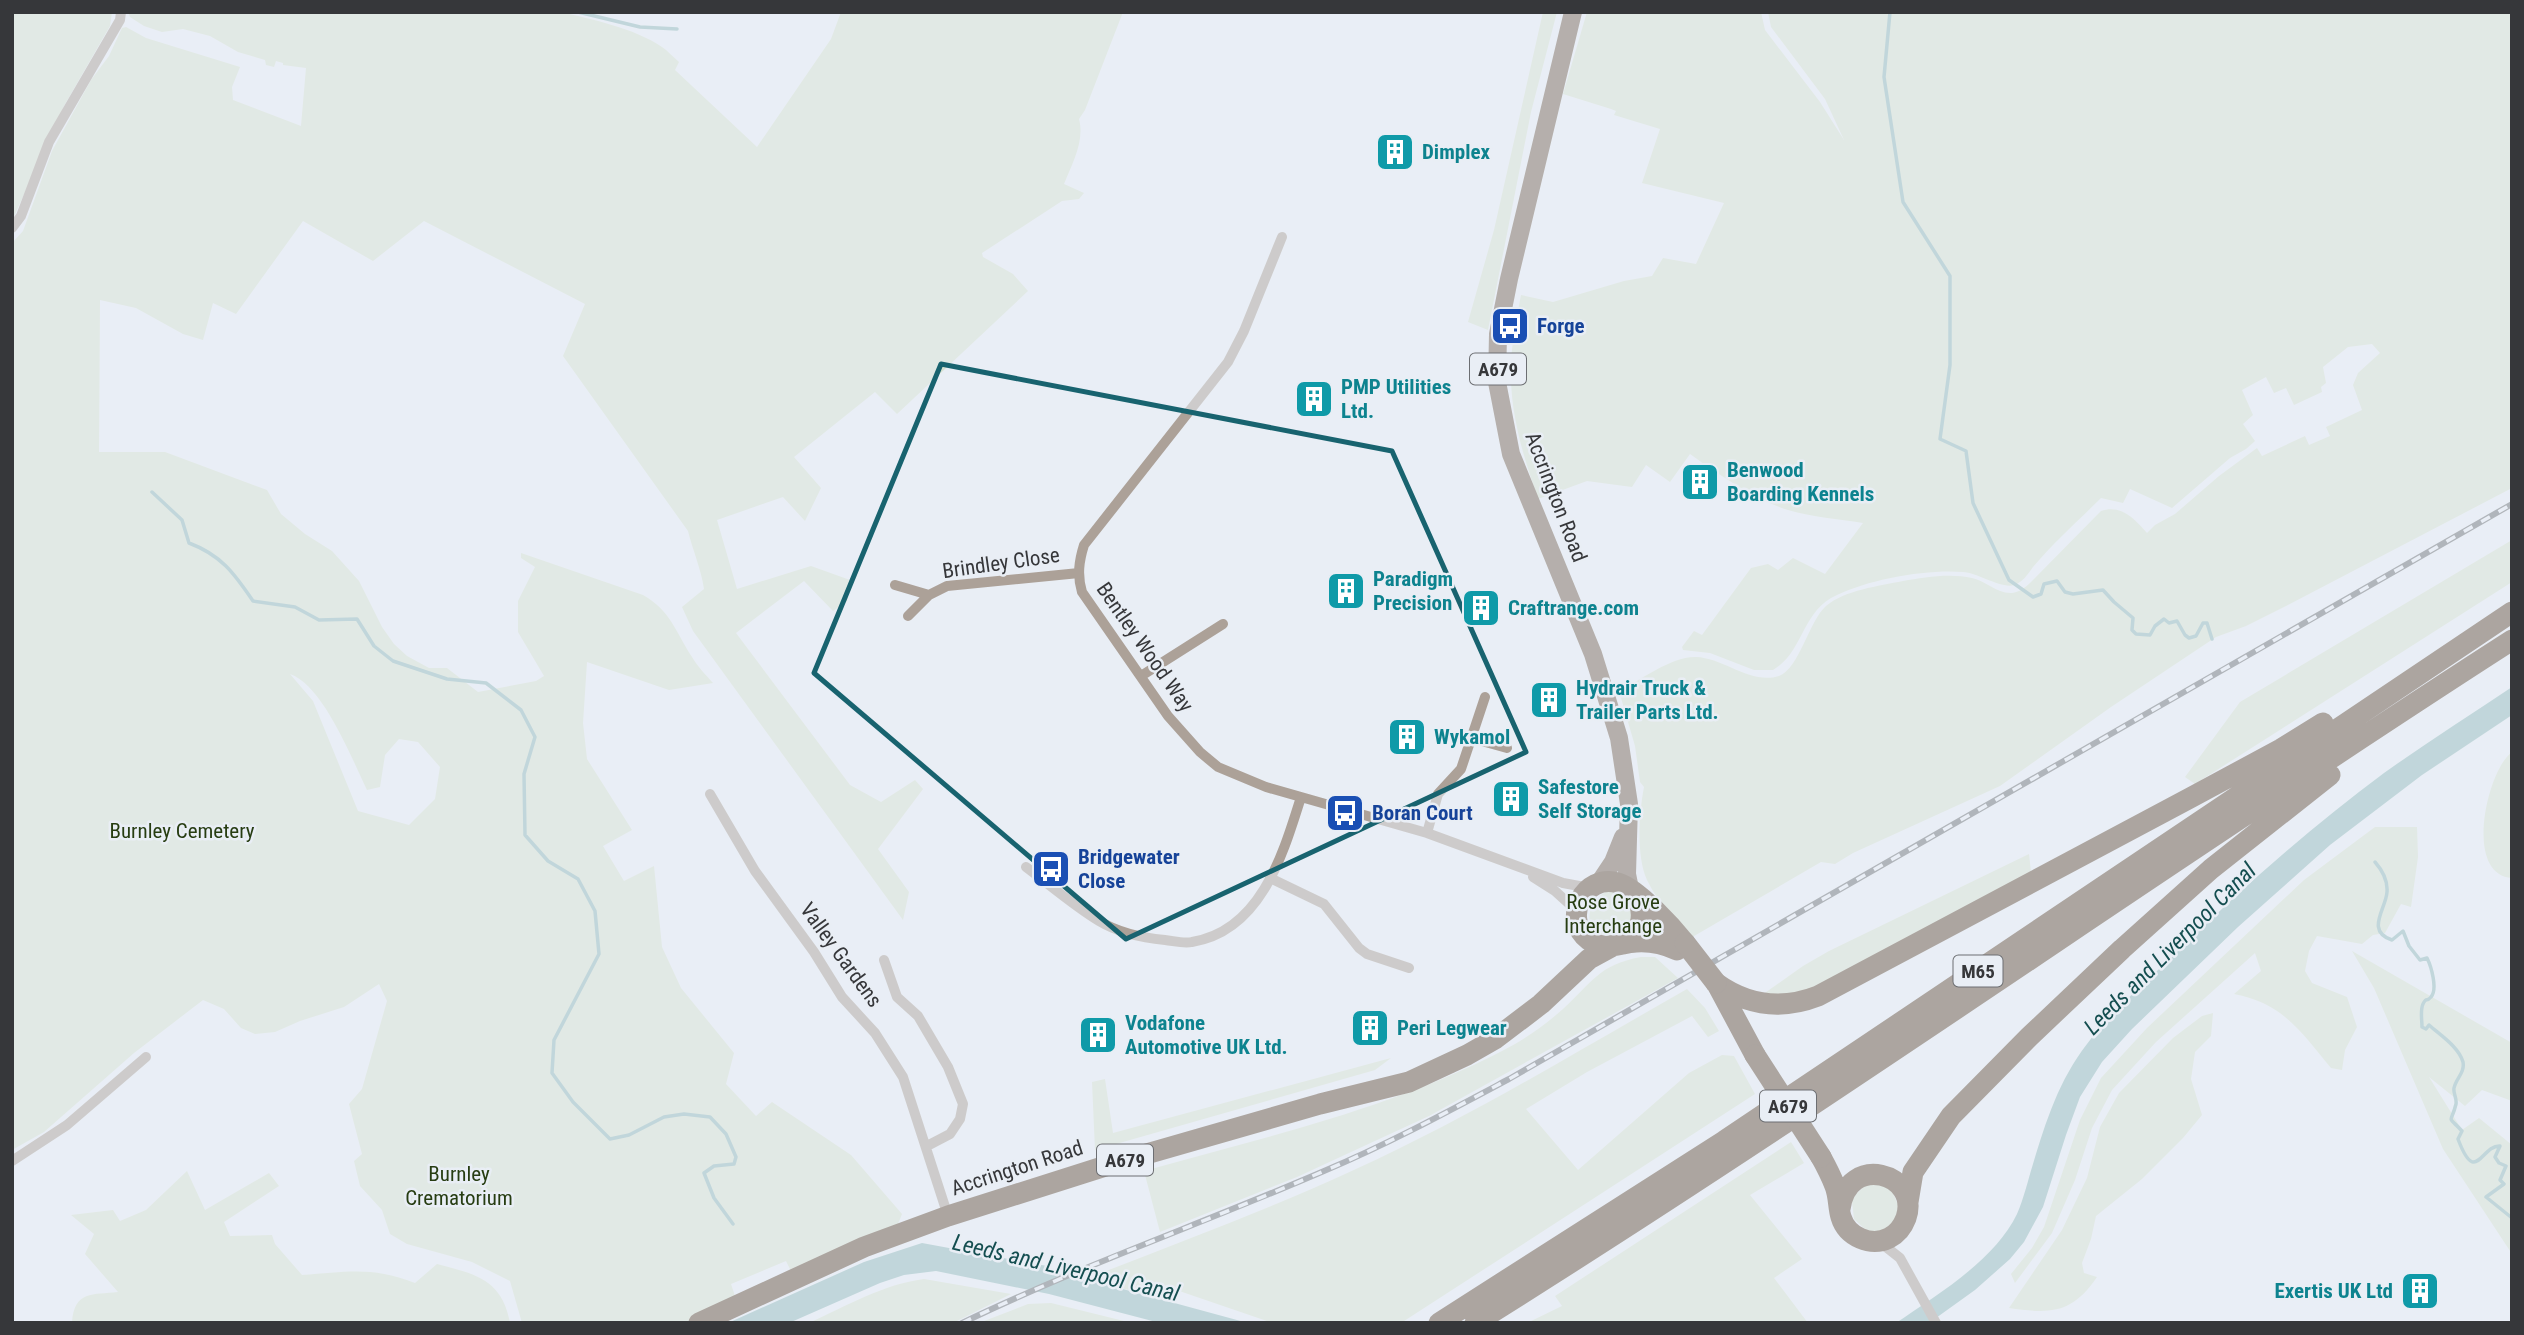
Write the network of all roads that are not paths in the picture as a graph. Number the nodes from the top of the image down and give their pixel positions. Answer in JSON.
{"nodes":[{"id":1,"x":121,"y":12,"type":"edge"},
{"id":2,"x":1573,"y":12,"type":"edge"},
{"id":3,"x":12,"y":228,"type":"edge"},
{"id":4,"x":1282,"y":237,"type":"dead end"},
{"id":5,"x":1079,"y":573,"type":"junction"},
{"id":6,"x":894,"y":585,"type":"dead end"},
{"id":7,"x":929,"y":595,"type":"junction"},
{"id":8,"x":2512,"y":606,"type":"edge"},
{"id":9,"x":2512,"y":612,"type":"edge"},
{"id":10,"x":908,"y":616,"type":"dead end"},
{"id":11,"x":1223,"y":624,"type":"dead end"},
{"id":12,"x":2512,"y":640,"type":"edge"},
{"id":13,"x":2512,"y":653,"type":"edge"},
{"id":14,"x":1141,"y":676,"type":"junction"},
{"id":15,"x":1485,"y":697,"type":"dead end"},
{"id":16,"x":1471,"y":738,"type":"junction"},
{"id":17,"x":1507,"y":748,"type":"dead end"},
{"id":18,"x":710,"y":794,"type":"dead end"},
{"id":19,"x":1301,"y":797,"type":"junction"},
{"id":20,"x":1626,"y":828,"type":"junction"},
{"id":21,"x":1427,"y":833,"type":"junction"},
{"id":22,"x":1516,"y":866,"type":"junction"},
{"id":23,"x":1026,"y":867,"type":"dead end"},
{"id":24,"x":1270,"y":878,"type":"junction"},
{"id":25,"x":1594,"y":885,"type":"junction"},
{"id":26,"x":1633,"y":892,"type":"junction"},
{"id":27,"x":1577,"y":917,"type":"junction"},
{"id":28,"x":1617,"y":946,"type":"junction"},
{"id":29,"x":1681,"y":947,"type":"junction"},
{"id":30,"x":884,"y":960,"type":"dead end"},
{"id":31,"x":1409,"y":968,"type":"dead end"},
{"id":32,"x":1710,"y":981,"type":"junction"},
{"id":33,"x":1546,"y":998,"type":"junction"},
{"id":34,"x":146,"y":1057,"type":"dead end"},
{"id":35,"x":927,"y":1146,"type":"junction"},
{"id":36,"x":1821,"y":1157,"type":"junction"},
{"id":37,"x":12,"y":1161,"type":"edge"},
{"id":38,"x":1864,"y":1175,"type":"junction"},
{"id":39,"x":1840,"y":1209,"type":"junction"},
{"id":40,"x":1906,"y":1211,"type":"junction"},
{"id":41,"x":948,"y":1216,"type":"junction"},
{"id":42,"x":1878,"y":1241,"type":"junction"},
{"id":43,"x":1906,"y":1267,"type":"junction"},
{"id":44,"x":699,"y":1323,"type":"edge"},
{"id":45,"x":1439,"y":1323,"type":"edge"},
{"id":46,"x":1475,"y":1323,"type":"edge"},
{"id":47,"x":1936,"y":1323,"type":"edge"}],
"edges":[{"from":1,"to":3,"type":"street"},
{"from":2,"to":20,"type":"main road","name":"Accrington Road","number":"A679"},
{"from":4,"to":5,"type":"street","name":"Bentley Wood Way"},
{"from":5,"to":7,"type":"street","name":"Brindley Close"},
{"from":5,"to":14,"type":"street","name":"Bentley Wood Way"},
{"from":6,"to":7,"type":"street","name":"Brindley Close"},
{"from":7,"to":10,"type":"street","name":"Brindley Close"},
{"from":8,"to":32,"type":"highway"},
{"from":9,"to":45,"type":"highway","number":"M65"},
{"from":11,"to":14,"type":"street"},
{"from":12,"to":46,"type":"highway","number":"M65"},
{"from":13,"to":40,"type":"highway"},
{"from":14,"to":19,"type":"street","name":"Bentley Wood Way"},
{"from":15,"to":16,"type":"street"},
{"from":16,"to":17,"type":"street"},
{"from":16,"to":21,"type":"street"},
{"from":18,"to":35,"type":"street","name":"Valley Gardens"},
{"from":19,"to":21,"type":"street","name":"Bentley Wood Way"},
{"from":19,"to":24,"type":"street"},
{"from":20,"to":25,"type":"main road","name":"Accrington Road","number":"A679"},
{"from":20,"to":26,"type":"main road","name":"Accrington Road","number":"A679"},
{"from":21,"to":22,"type":"street","name":"Bentley Wood Way"},
{"from":22,"to":25,"type":"street","name":"Bentley Wood Way"},
{"from":22,"to":27,"type":"street","name":"Bentley Wood Way"},
{"from":23,"to":24,"type":"street"},
{"from":24,"to":31,"type":"street"},
{"from":25,"to":26,"type":"highway","number":"A679"},
{"from":25,"to":27,"type":"highway","number":"A679"},
{"from":26,"to":28,"type":"highway","number":"A679"},
{"from":26,"to":29,"type":"highway","number":"A679"},
{"from":27,"to":28,"type":"highway"},
{"from":27,"to":33,"type":"highway","name":"Accrington Road","number":"A679"},
{"from":28,"to":29,"type":"highway"},
{"from":28,"to":33,"type":"highway","name":"Accrington Road","number":"A679"},
{"from":29,"to":32,"type":"highway","number":"A679","bridge":true},
{"from":30,"to":35,"type":"street","name":"Valley Gardens"},
{"from":32,"to":36,"type":"highway","number":"A679","bridge":true},
{"from":33,"to":41,"type":"highway","name":"Accrington Road","number":"A679"},
{"from":34,"to":37,"type":"street"},
{"from":35,"to":41,"type":"street","name":"Valley Gardens"},
{"from":36,"to":38,"type":"highway"},
{"from":36,"to":39,"type":"highway","number":"A679"},
{"from":38,"to":39,"type":"highway"},
{"from":38,"to":40,"type":"highway"},
{"from":39,"to":42,"type":"highway","number":"A679"},
{"from":40,"to":42,"type":"highway"},
{"from":40,"to":43,"type":"street"},
{"from":41,"to":44,"type":"highway","name":"Accrington Road","number":"A679"},
{"from":42,"to":43,"type":"street"},
{"from":43,"to":47,"type":"street"}]}
